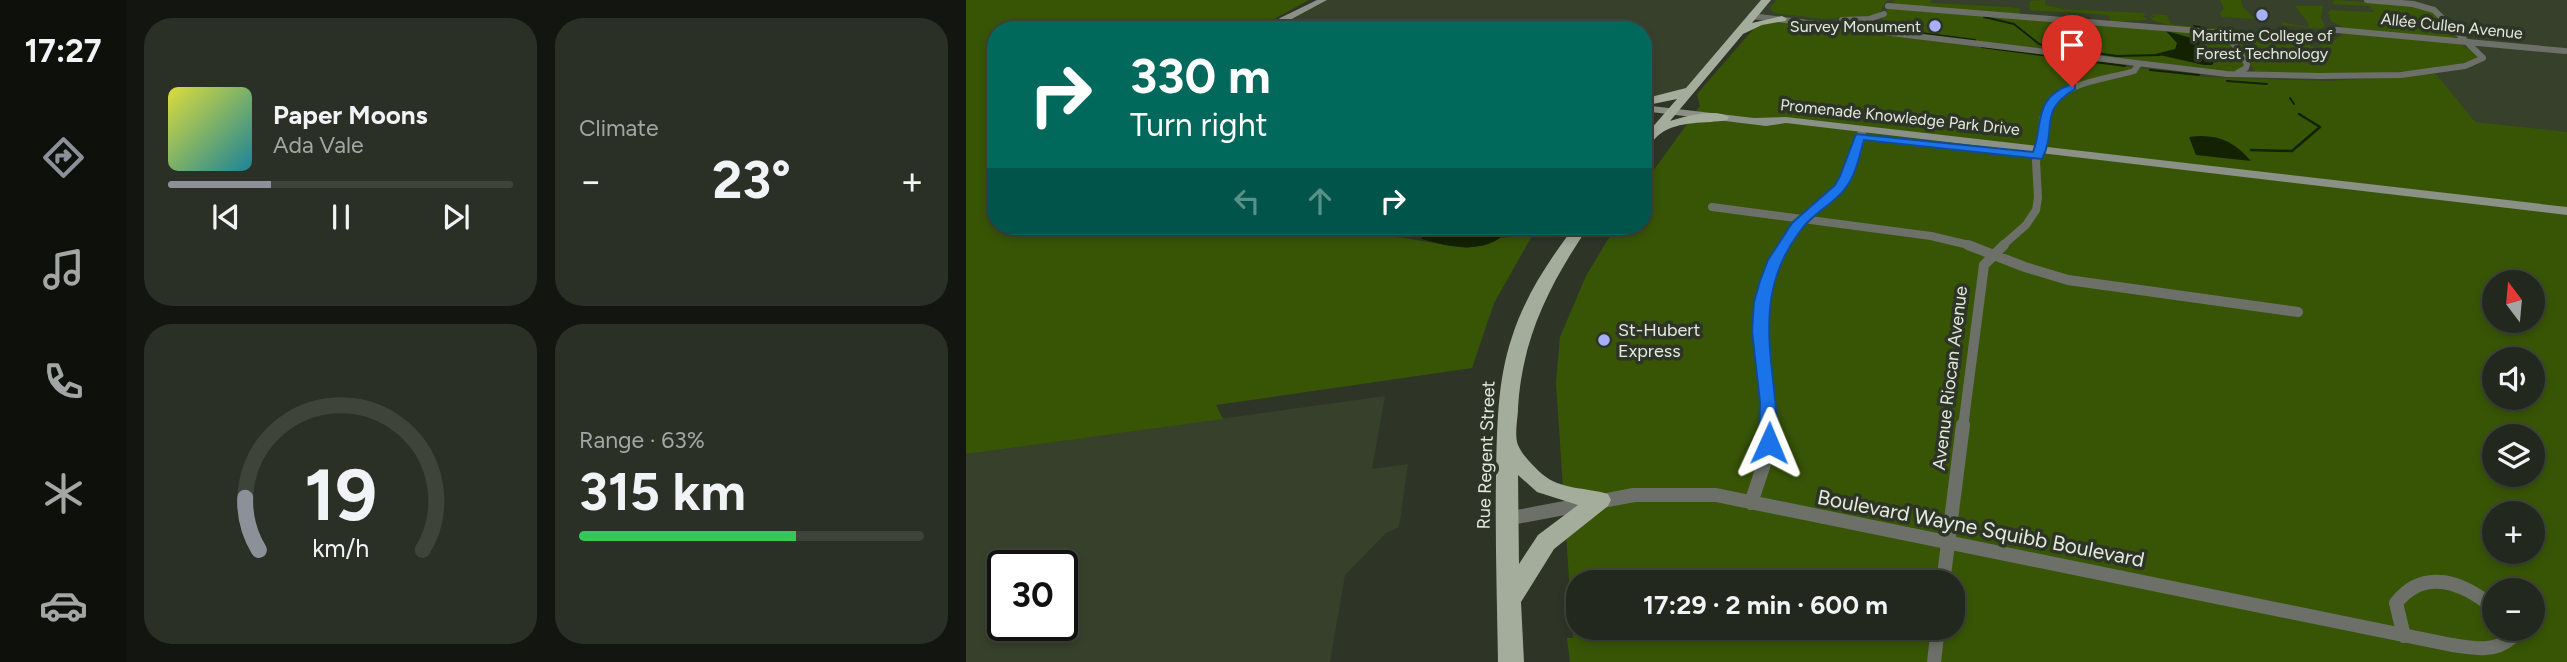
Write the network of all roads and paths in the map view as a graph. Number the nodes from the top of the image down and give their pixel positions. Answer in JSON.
{"nodes":[{"id":1,"x":1323,"y":0,"type":"edge"},
{"id":2,"x":2367,"y":0,"type":"edge"},
{"id":3,"x":1764,"y":2,"type":"edge"},
{"id":4,"x":1890,"y":3,"type":"edge"},
{"id":5,"x":1884,"y":14,"type":"junction"},
{"id":6,"x":1751,"y":16,"type":"junction"},
{"id":7,"x":1786,"y":20,"type":"junction"},
{"id":8,"x":1282,"y":21,"type":"edge"},
{"id":9,"x":2337,"y":30,"type":"dead end"},
{"id":10,"x":1739,"y":32,"type":"junction"},
{"id":11,"x":1892,"y":32,"type":"junction"},
{"id":12,"x":2467,"y":41,"type":"junction"},
{"id":13,"x":2565,"y":51,"type":"dead end"},
{"id":14,"x":2138,"y":65,"type":"junction"},
{"id":15,"x":2227,"y":74,"type":"junction"},
{"id":16,"x":1687,"y":91,"type":"junction"},
{"id":17,"x":1652,"y":104,"type":"edge"},
{"id":18,"x":1652,"y":109,"type":"edge"},
{"id":19,"x":1670,"y":111,"type":"junction"},
{"id":20,"x":1723,"y":117,"type":"junction"},
{"id":21,"x":1652,"y":119,"type":"edge"},
{"id":22,"x":1653,"y":132,"type":"junction"},
{"id":23,"x":1861,"y":133,"type":"junction"},
{"id":24,"x":2038,"y":153,"type":"junction"},
{"id":25,"x":1712,"y":207,"type":"dead end"},
{"id":26,"x":2567,"y":211,"type":"edge"},
{"id":27,"x":1804,"y":219,"type":"junction"},
{"id":28,"x":1576,"y":235,"type":"edge"},
{"id":29,"x":1992,"y":254,"type":"junction"},
{"id":30,"x":2298,"y":312,"type":"dead end"},
{"id":31,"x":1507,"y":445,"type":"junction"},
{"id":32,"x":1600,"y":500,"type":"junction"},
{"id":33,"x":1751,"y":503,"type":"junction"},
{"id":34,"x":1506,"y":519,"type":"junction"},
{"id":35,"x":1948,"y":542,"type":"junction"},
{"id":36,"x":1945,"y":570,"type":"edge"},
{"id":37,"x":1509,"y":601,"type":"junction"},
{"id":38,"x":2482,"y":601,"type":"edge"},
{"id":39,"x":2404,"y":636,"type":"junction"},
{"id":40,"x":1937,"y":640,"type":"edge"},
{"id":41,"x":2508,"y":641,"type":"edge"},
{"id":42,"x":1511,"y":662,"type":"edge"},
{"id":43,"x":1934,"y":662,"type":"edge"}],
"edges":[{"from":1,"to":8,"type":"street"},
{"from":2,"to":12,"type":"street"},
{"from":3,"to":6,"type":"main road"},
{"from":3,"to":7,"type":"main road"},
{"from":4,"to":5,"type":"street"},
{"from":4,"to":15,"type":"street"},
{"from":5,"to":7,"type":"street"},
{"from":5,"to":11,"type":"street"},
{"from":6,"to":7,"type":"street"},
{"from":6,"to":10,"type":"main road"},
{"from":7,"to":10,"type":"main road"},
{"from":7,"to":11,"type":"street"},
{"from":9,"to":12,"type":"street","name":"Allée Cullen Avenue"},
{"from":10,"to":16,"type":"main road"},
{"from":11,"to":14,"type":"street"},
{"from":12,"to":13,"type":"street","name":"Allée Cullen Avenue"},
{"from":12,"to":15,"type":"street"},
{"from":14,"to":15,"type":"street"},
{"from":14,"to":24,"type":"street","name":"Avenue Riocan Avenue"},
{"from":16,"to":17,"type":"main road"},
{"from":16,"to":19,"type":"main road"},
{"from":16,"to":20,"type":"main road"},
{"from":18,"to":19,"type":"street","name":"Promenade Knowledge Park Drive"},
{"from":19,"to":20,"type":"street","name":"Promenade Knowledge Park Drive"},
{"from":19,"to":22,"type":"main road"},
{"from":20,"to":22,"type":"main road"},
{"from":20,"to":23,"type":"street","name":"Promenade Knowledge Park Drive"},
{"from":21,"to":22,"type":"main road"},
{"from":23,"to":24,"type":"street","name":"Promenade Knowledge Park Drive"},
{"from":23,"to":27,"type":"street"},
{"from":24,"to":26,"type":"street","name":"Promenade Knowledge Park Drive"},
{"from":24,"to":29,"type":"street","name":"Avenue Riocan Avenue"},
{"from":25,"to":27,"type":"street"},
{"from":27,"to":29,"type":"street"},
{"from":27,"to":33,"type":"street"},
{"from":28,"to":31,"type":"main road","name":"Rue Regent Street"},
{"from":29,"to":30,"type":"street"},
{"from":29,"to":35,"type":"street","name":"Avenue Riocan Avenue"},
{"from":31,"to":32,"type":"main road"},
{"from":31,"to":34,"type":"main road","name":"Rue Regent Street"},
{"from":32,"to":33,"type":"street","name":"Boulevard Wayne Squibb Boulevard"},
{"from":32,"to":34,"type":"street","name":"Boulevard Wayne Squibb Boulevard"},
{"from":32,"to":37,"type":"main road"},
{"from":33,"to":35,"type":"street","name":"Boulevard Wayne Squibb Boulevard"},
{"from":34,"to":37,"type":"main road","name":"Rue Regent Street"},
{"from":35,"to":36,"type":"street","name":"Avenue Riocan Avenue"},
{"from":35,"to":39,"type":"street","name":"Boulevard Wayne Squibb Boulevard"},
{"from":37,"to":42,"type":"main road","name":"Rue Regent Street"},
{"from":38,"to":39,"type":"street"},
{"from":39,"to":41,"type":"street","name":"Boulevard Wayne Squibb Boulevard"},
{"from":40,"to":43,"type":"street"}]}
